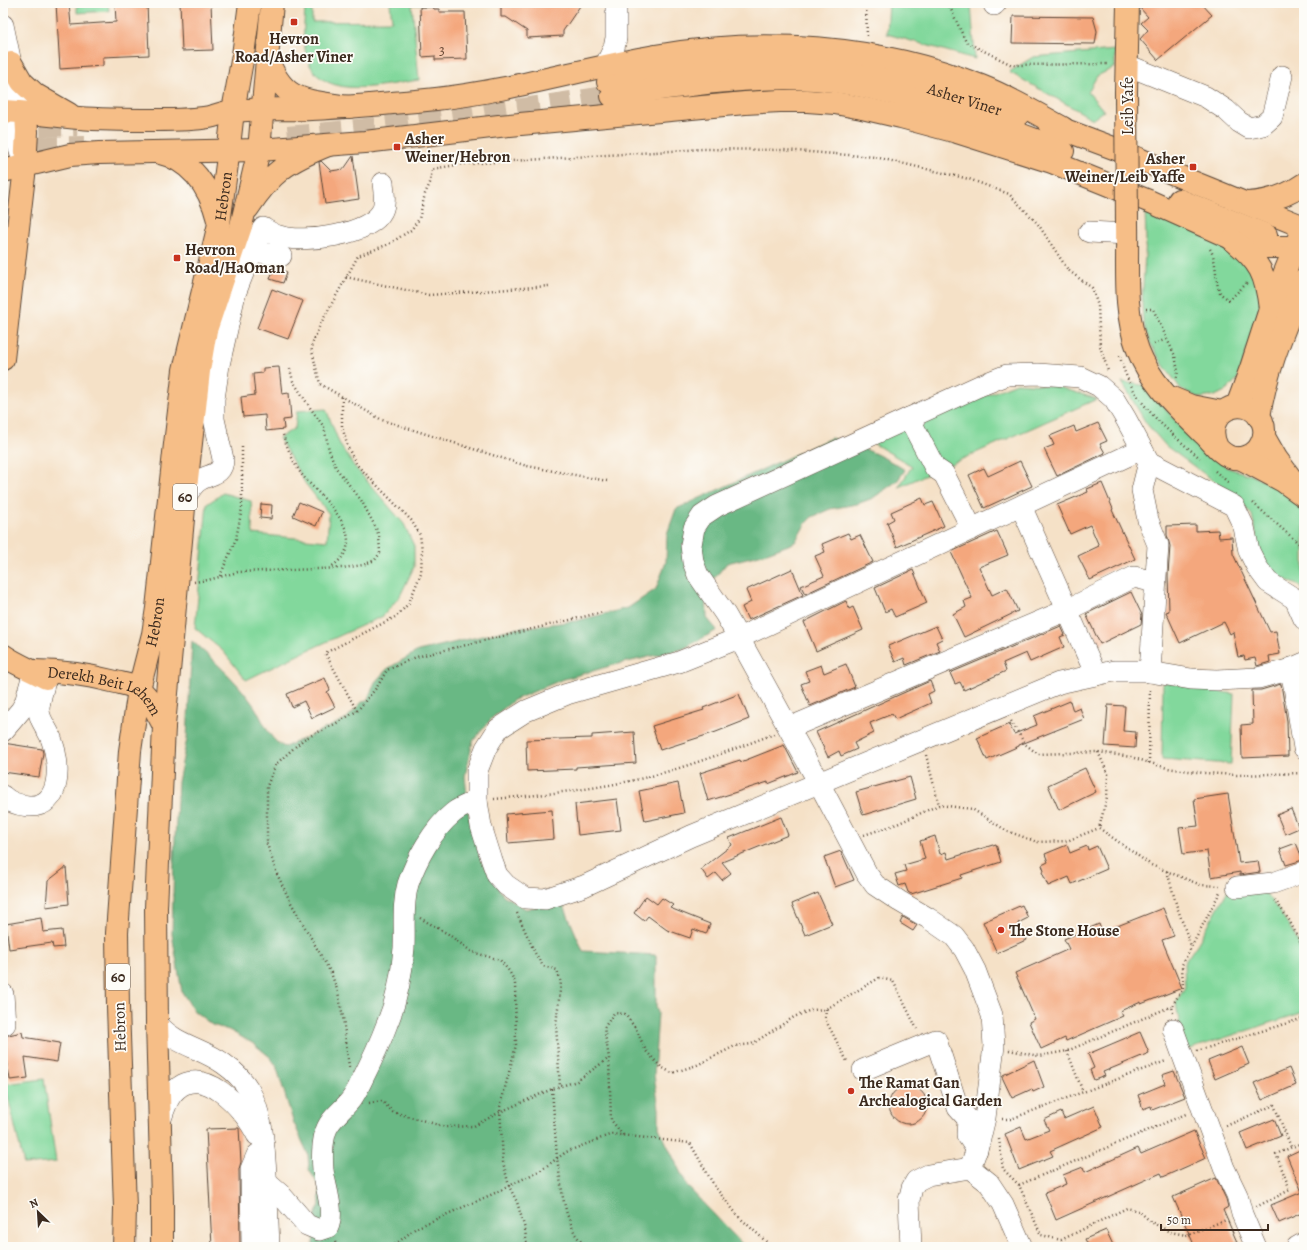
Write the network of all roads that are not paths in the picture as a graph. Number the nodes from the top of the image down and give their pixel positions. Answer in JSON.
{"nodes":[{"id":1,"x":250,"y":3,"type":"edge"},
{"id":2,"x":272,"y":3,"type":"edge"},
{"id":3,"x":616,"y":3,"type":"edge"},
{"id":4,"x":1128,"y":3,"type":"edge"},
{"id":5,"x":3,"y":25,"type":"edge"},
{"id":6,"x":267,"y":57,"type":"junction"},
{"id":7,"x":11,"y":64,"type":"junction"},
{"id":8,"x":1118,"y":65,"type":"junction"},
{"id":9,"x":1282,"y":76,"type":"dead end"},
{"id":10,"x":608,"y":81,"type":"junction"},
{"id":11,"x":10,"y":107,"type":"edge"},
{"id":12,"x":349,"y":107,"type":"junction"},
{"id":13,"x":262,"y":110,"type":"junction"},
{"id":14,"x":233,"y":111,"type":"junction"},
{"id":15,"x":82,"y":119,"type":"junction"},
{"id":16,"x":1063,"y":128,"type":"junction"},
{"id":17,"x":328,"y":145,"type":"junction"},
{"id":18,"x":259,"y":150,"type":"junction"},
{"id":19,"x":228,"y":151,"type":"junction"},
{"id":20,"x":157,"y":152,"type":"junction"},
{"id":21,"x":25,"y":167,"type":"junction"},
{"id":22,"x":3,"y":172,"type":"edge"},
{"id":23,"x":383,"y":183,"type":"dead end"},
{"id":24,"x":1304,"y":184,"type":"edge"},
{"id":25,"x":1246,"y":203,"type":"junction"},
{"id":26,"x":219,"y":224,"type":"junction"},
{"id":27,"x":240,"y":226,"type":"junction"},
{"id":28,"x":1304,"y":227,"type":"edge"},
{"id":29,"x":1128,"y":229,"type":"junction"},
{"id":30,"x":1089,"y":232,"type":"dead end"},
{"id":31,"x":1229,"y":237,"type":"junction"},
{"id":32,"x":1300,"y":249,"type":"edge"},
{"id":33,"x":253,"y":251,"type":"junction"},
{"id":34,"x":281,"y":256,"type":"dead end"},
{"id":35,"x":1304,"y":280,"type":"edge"},
{"id":36,"x":1304,"y":306,"type":"edge"},
{"id":37,"x":1279,"y":314,"type":"junction"},
{"id":38,"x":3,"y":359,"type":"edge"},
{"id":39,"x":1165,"y":394,"type":"junction"},
{"id":40,"x":1230,"y":409,"type":"junction"},
{"id":41,"x":909,"y":418,"type":"junction"},
{"id":42,"x":1262,"y":427,"type":"junction"},
{"id":43,"x":1217,"y":447,"type":"junction"},
{"id":44,"x":190,"y":454,"type":"junction"},
{"id":45,"x":1145,"y":456,"type":"junction"},
{"id":46,"x":1240,"y":458,"type":"junction"},
{"id":47,"x":211,"y":475,"type":"junction"},
{"id":48,"x":1304,"y":496,"type":"edge"},
{"id":49,"x":185,"y":497,"type":"junction"},
{"id":50,"x":1021,"y":506,"type":"junction"},
{"id":51,"x":972,"y":529,"type":"junction"},
{"id":52,"x":1156,"y":582,"type":"junction"},
{"id":53,"x":1067,"y":610,"type":"junction"},
{"id":54,"x":1304,"y":619,"type":"edge"},
{"id":55,"x":739,"y":638,"type":"junction"},
{"id":56,"x":3,"y":655,"type":"edge"},
{"id":57,"x":1298,"y":666,"type":"edge"},
{"id":58,"x":1150,"y":672,"type":"junction"},
{"id":59,"x":43,"y":673,"type":"junction"},
{"id":60,"x":1096,"y":675,"type":"junction"},
{"id":61,"x":137,"y":698,"type":"junction"},
{"id":62,"x":42,"y":721,"type":"junction"},
{"id":63,"x":9,"y":723,"type":"edge"},
{"id":64,"x":164,"y":726,"type":"junction"},
{"id":65,"x":789,"y":728,"type":"junction"},
{"id":66,"x":1304,"y":748,"type":"edge"},
{"id":67,"x":819,"y":783,"type":"junction"},
{"id":68,"x":3,"y":796,"type":"edge"},
{"id":69,"x":477,"y":801,"type":"junction"},
{"id":70,"x":1304,"y":872,"type":"edge"},
{"id":71,"x":1237,"y":888,"type":"dead end"},
{"id":72,"x":3,"y":994,"type":"edge"},
{"id":73,"x":157,"y":1023,"type":"junction"},
{"id":74,"x":5,"y":1024,"type":"dead end"},
{"id":75,"x":1173,"y":1030,"type":"road end"},
{"id":76,"x":864,"y":1070,"type":"road end"},
{"id":77,"x":159,"y":1126,"type":"junction"},
{"id":78,"x":264,"y":1150,"type":"junction"},
{"id":79,"x":974,"y":1159,"type":"junction"},
{"id":80,"x":266,"y":1182,"type":"junction"},
{"id":81,"x":1304,"y":1243,"type":"edge"},
{"id":82,"x":124,"y":1247,"type":"edge"},
{"id":83,"x":162,"y":1247,"type":"edge"},
{"id":84,"x":252,"y":1247,"type":"edge"},
{"id":85,"x":269,"y":1247,"type":"edge"},
{"id":86,"x":911,"y":1247,"type":"edge"},
{"id":87,"x":1022,"y":1247,"type":"edge"},
{"id":88,"x":1256,"y":1247,"type":"edge"},
{"id":89,"x":1297,"y":1247,"type":"edge"}],
"edges":[{"from":1,"to":14,"type":"main road","name":"Hebron","number":"60"},
{"from":2,"to":6,"type":"main road","number":"60"},
{"from":3,"to":10,"type":"street"},
{"from":4,"to":8,"type":"main road","name":"Leib Yafe"},
{"from":5,"to":7,"type":"street"},
{"from":6,"to":12,"type":"main road"},
{"from":6,"to":13,"type":"main road","name":"Hebron","number":"60"},
{"from":7,"to":11,"type":"street"},
{"from":7,"to":15,"type":"main road"},
{"from":8,"to":9,"type":"street"},
{"from":8,"to":29,"type":"main road","name":"Leib Yafe","bridge":true},
{"from":10,"to":12,"type":"main road"},
{"from":10,"to":16,"type":"main road","name":"Asher Viner"},
{"from":10,"to":16,"type":"main road"},
{"from":10,"to":32,"type":"main road","name":"Asher Viner"},
{"from":11,"to":15,"type":"main road"},
{"from":11,"to":21,"type":"main road"},
{"from":12,"to":13,"type":"main road"},
{"from":13,"to":14,"type":"main road"},
{"from":13,"to":18,"type":"main road","name":"Hebron","number":"60"},
{"from":14,"to":15,"type":"main road"},
{"from":14,"to":19,"type":"main road","name":"Hebron","number":"60"},
{"from":16,"to":25,"type":"main road","name":"Asher Viner"},
{"from":17,"to":18,"type":"main road"},
{"from":17,"to":27,"type":"main road"},
{"from":17,"to":31,"type":"main road"},
{"from":18,"to":19,"type":"main road"},
{"from":18,"to":27,"type":"main road","name":"Hebron","number":"60"},
{"from":19,"to":20,"type":"main road"},
{"from":19,"to":26,"type":"main road","name":"Hebron","number":"60"},
{"from":20,"to":21,"type":"main road"},
{"from":20,"to":26,"type":"main road"},
{"from":21,"to":22,"type":"main road"},
{"from":21,"to":38,"type":"main road"},
{"from":23,"to":33,"type":"street"},
{"from":24,"to":25,"type":"main road"},
{"from":25,"to":28,"type":"main road","name":"Asher Viner"},
{"from":26,"to":61,"type":"main road","name":"Hebron","number":"60"},
{"from":27,"to":44,"type":"main road","name":"Hebron","number":"60"},
{"from":28,"to":32,"type":"main road"},
{"from":29,"to":30,"type":"street"},
{"from":29,"to":39,"type":"main road","name":"Leib Yafe"},
{"from":31,"to":32,"type":"main road"},
{"from":31,"to":37,"type":"main road"},
{"from":32,"to":37,"type":"main road"},
{"from":33,"to":34,"type":"street"},
{"from":33,"to":47,"type":"street"},
{"from":35,"to":37,"type":"main road"},
{"from":36,"to":37,"type":"main road"},
{"from":37,"to":40,"type":"main road"},
{"from":37,"to":42,"type":"main road"},
{"from":39,"to":40,"type":"main road"},
{"from":39,"to":43,"type":"main road","name":"Leib Yafe"},
{"from":40,"to":42,"type":"main road"},
{"from":40,"to":43,"type":"main road"},
{"from":41,"to":45,"type":"street"},
{"from":41,"to":51,"type":"street"},
{"from":41,"to":55,"type":"street"},
{"from":42,"to":46,"type":"main road"},
{"from":42,"to":48,"type":"main road"},
{"from":43,"to":46,"type":"main road"},
{"from":44,"to":47,"type":"street"},
{"from":44,"to":49,"type":"main road","name":"Hebron","number":"60"},
{"from":45,"to":50,"type":"street"},
{"from":45,"to":52,"type":"street"},
{"from":45,"to":54,"type":"street"},
{"from":46,"to":48,"type":"main road"},
{"from":47,"to":49,"type":"street"},
{"from":49,"to":64,"type":"main road","name":"Hebron","number":"60"},
{"from":50,"to":51,"type":"street"},
{"from":50,"to":53,"type":"street"},
{"from":51,"to":55,"type":"street"},
{"from":52,"to":53,"type":"street"},
{"from":52,"to":58,"type":"street"},
{"from":53,"to":60,"type":"street"},
{"from":53,"to":65,"type":"street"},
{"from":55,"to":65,"type":"street"},
{"from":55,"to":69,"type":"street"},
{"from":56,"to":59,"type":"main road","name":"Derekh Beit Lehem"},
{"from":57,"to":58,"type":"street"},
{"from":57,"to":66,"type":"street"},
{"from":58,"to":60,"type":"street"},
{"from":59,"to":61,"type":"main road","name":"Derekh Beit Lehem"},
{"from":59,"to":62,"type":"street"},
{"from":59,"to":63,"type":"street"},
{"from":60,"to":67,"type":"street"},
{"from":61,"to":64,"type":"main road","name":"Derekh Beit Lehem"},
{"from":61,"to":82,"type":"main road","name":"Hebron","number":"60"},
{"from":62,"to":63,"type":"street"},
{"from":62,"to":68,"type":"street"},
{"from":64,"to":73,"type":"main road","name":"Hebron","number":"60"},
{"from":65,"to":67,"type":"street"},
{"from":67,"to":69,"type":"street"},
{"from":67,"to":79,"type":"street"},
{"from":69,"to":80,"type":"street"},
{"from":70,"to":71,"type":"street"},
{"from":72,"to":74,"type":"street"},
{"from":73,"to":77,"type":"main road","name":"Hebron","number":"60"},
{"from":73,"to":78,"type":"street"},
{"from":75,"to":88,"type":"street"},
{"from":76,"to":79,"type":"street"},
{"from":77,"to":78,"type":"street"},
{"from":77,"to":83,"type":"main road","name":"Hebron","number":"60"},
{"from":78,"to":80,"type":"street"},
{"from":78,"to":84,"type":"street"},
{"from":79,"to":86,"type":"street"},
{"from":79,"to":87,"type":"street"},
{"from":80,"to":85,"type":"street"},
{"from":81,"to":89,"type":"street"}]}
